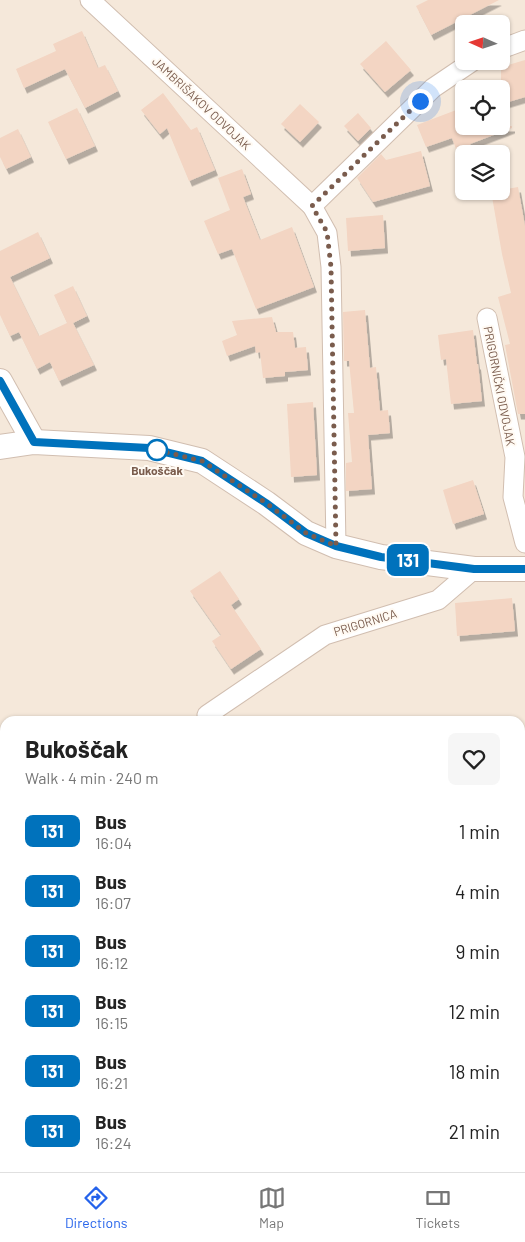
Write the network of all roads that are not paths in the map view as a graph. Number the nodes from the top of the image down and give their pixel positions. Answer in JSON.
{"nodes":[{"id":1,"x":90,"y":0,"type":"edge"},
{"id":2,"x":525,"y":40,"type":"edge"},
{"id":3,"x":510,"y":46,"type":"edge"},
{"id":4,"x":460,"y":70,"type":"edge"},
{"id":5,"x":312,"y":206,"type":"junction"},
{"id":6,"x":487,"y":318,"type":"dead end"},
{"id":7,"x":0,"y":381,"type":"edge"},
{"id":8,"x":34,"y":442,"type":"junction"},
{"id":9,"x":0,"y":447,"type":"edge"},
{"id":10,"x":525,"y":543,"type":"edge"},
{"id":11,"x":336,"y":546,"type":"junction"},
{"id":12,"x":474,"y":569,"type":"junction"},
{"id":13,"x":525,"y":570,"type":"edge"},
{"id":14,"x":207,"y":715,"type":"dead end"}],
"edges":[{"from":1,"to":5,"type":"street","name":"JAMBRIŠAKOV ODVOJAK"},
{"from":2,"to":3,"type":"street"},
{"from":4,"to":5,"type":"street"},
{"from":5,"to":11,"type":"street","name":"JAMBRIŠAKOV ODVOJAK"},
{"from":6,"to":10,"type":"street","name":"PRIGORNIČKI ODVOJAK"},
{"from":7,"to":8,"type":"street"},
{"from":8,"to":9,"type":"street"},
{"from":8,"to":11,"type":"street"},
{"from":11,"to":12,"type":"street"},
{"from":12,"to":13,"type":"street"},
{"from":12,"to":14,"type":"street","name":"PRIGORNICA"}]}
